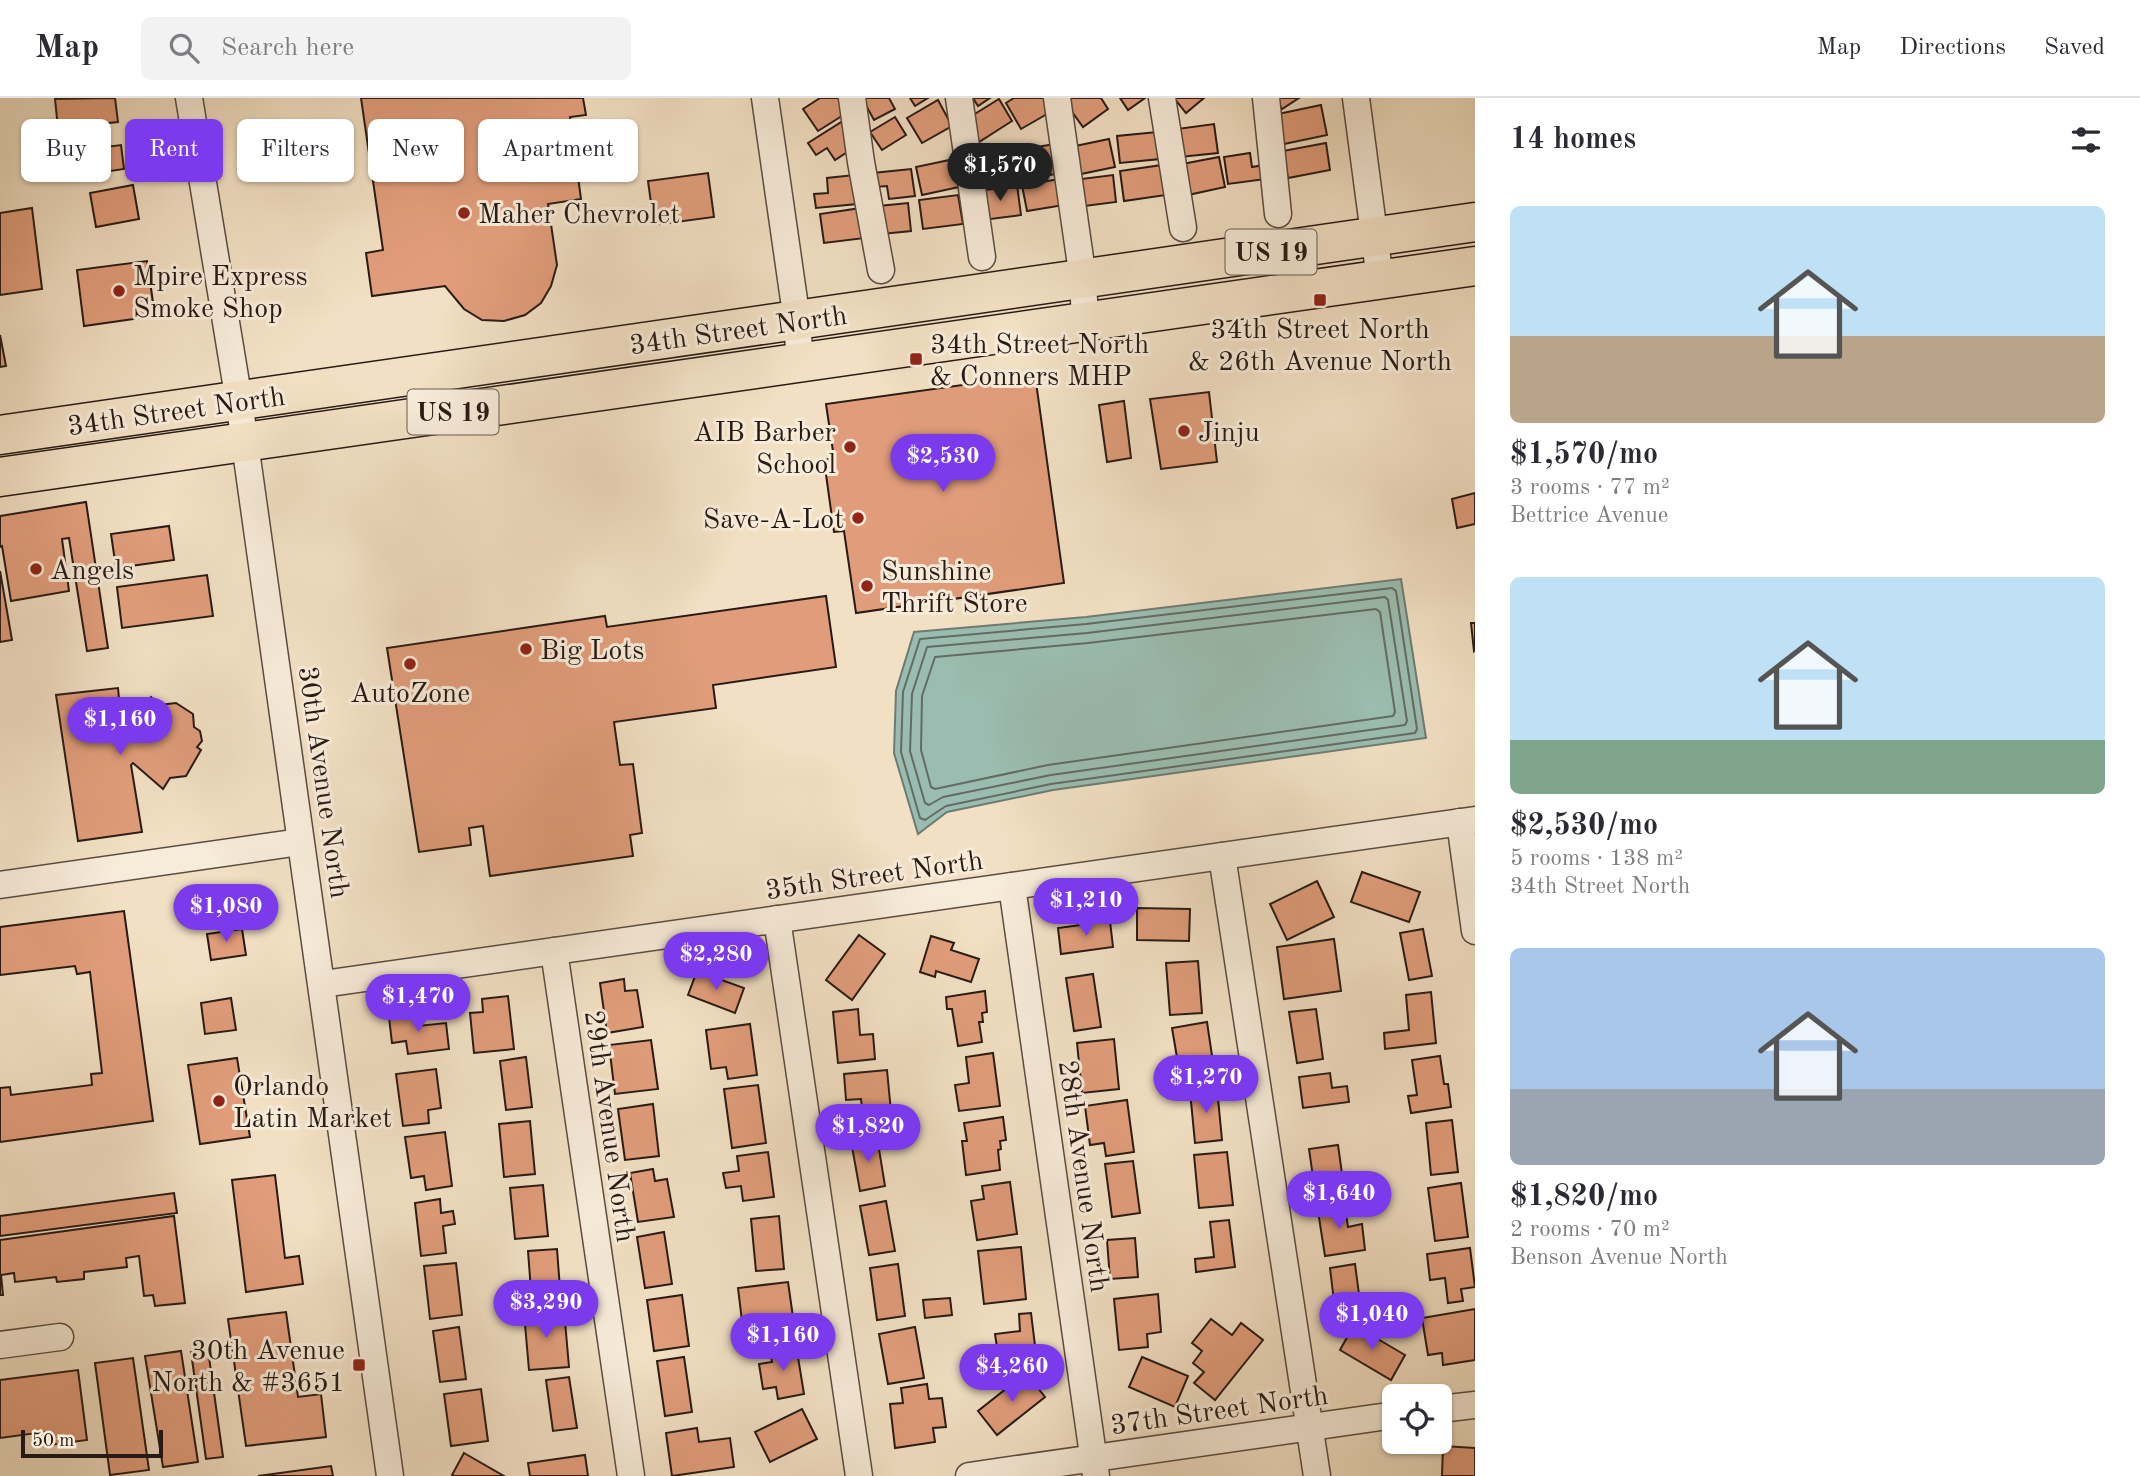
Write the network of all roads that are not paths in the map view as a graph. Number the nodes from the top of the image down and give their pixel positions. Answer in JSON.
{"nodes":[{"id":1,"x":189,"y":98,"type":"edge"},
{"id":2,"x":765,"y":98,"type":"edge"},
{"id":3,"x":852,"y":98,"type":"edge"},
{"id":4,"x":960,"y":98,"type":"edge"},
{"id":5,"x":1057,"y":98,"type":"edge"},
{"id":6,"x":1162,"y":98,"type":"edge"},
{"id":7,"x":1266,"y":98,"type":"edge"},
{"id":8,"x":1356,"y":98,"type":"edge"},
{"id":9,"x":1278,"y":214,"type":"dead end"},
{"id":10,"x":1475,"y":222,"type":"edge"},
{"id":11,"x":1182,"y":228,"type":"dead end"},
{"id":12,"x":1375,"y":236,"type":"junction"},
{"id":13,"x":982,"y":257,"type":"dead end"},
{"id":14,"x":1475,"y":266,"type":"edge"},
{"id":15,"x":881,"y":270,"type":"dead end"},
{"id":16,"x":1083,"y":279,"type":"junction"},
{"id":17,"x":1380,"y":279,"type":"junction"},
{"id":18,"x":797,"y":321,"type":"junction"},
{"id":19,"x":1085,"y":321,"type":"junction"},
{"id":20,"x":800,"y":363,"type":"junction"},
{"id":21,"x":239,"y":401,"type":"junction"},
{"id":22,"x":0,"y":435,"type":"edge"},
{"id":23,"x":244,"y":442,"type":"junction"},
{"id":24,"x":0,"y":477,"type":"edge"},
{"id":25,"x":1467,"y":821,"type":"edge"},
{"id":26,"x":300,"y":842,"type":"junction"},
{"id":27,"x":1222,"y":856,"type":"junction"},
{"id":28,"x":0,"y":885,"type":"edge"},
{"id":29,"x":1013,"y":886,"type":"junction"},
{"id":30,"x":777,"y":919,"type":"junction"},
{"id":31,"x":1475,"y":931,"type":"edge"},
{"id":32,"x":554,"y":951,"type":"junction"},
{"id":33,"x":323,"y":984,"type":"junction"},
{"id":34,"x":60,"y":1337,"type":"dead end"},
{"id":35,"x":0,"y":1345,"type":"edge"},
{"id":36,"x":1475,"y":1405,"type":"edge"},
{"id":37,"x":1452,"y":1408,"type":"edge"},
{"id":38,"x":1382,"y":1418,"type":"edge"},
{"id":39,"x":1310,"y":1427,"type":"junction"},
{"id":40,"x":1094,"y":1467,"type":"edge"},
{"id":41,"x":390,"y":1476,"type":"edge"},
{"id":42,"x":631,"y":1476,"type":"edge"},
{"id":43,"x":859,"y":1476,"type":"edge"},
{"id":44,"x":969,"y":1476,"type":"edge"},
{"id":45,"x":1317,"y":1476,"type":"edge"}],
"edges":[{"from":1,"to":21,"type":"street","name":"30th Avenue North"},
{"from":2,"to":18,"type":"street"},
{"from":3,"to":15,"type":"street"},
{"from":4,"to":13,"type":"street"},
{"from":5,"to":16,"type":"street"},
{"from":6,"to":11,"type":"street"},
{"from":7,"to":9,"type":"street"},
{"from":8,"to":12,"type":"street"},
{"from":10,"to":12,"type":"highway","name":"34th Street North","number":"US 19"},
{"from":12,"to":16,"type":"highway","name":"34th Street North","number":"US 19"},
{"from":12,"to":17,"type":"street"},
{"from":14,"to":17,"type":"highway","name":"34th Street North","number":"US 19"},
{"from":16,"to":18,"type":"highway","name":"34th Street North","number":"US 19"},
{"from":16,"to":19,"type":"street"},
{"from":17,"to":19,"type":"highway","name":"34th Street North","number":"US 19"},
{"from":18,"to":20,"type":"street"},
{"from":18,"to":21,"type":"highway","name":"34th Street North","number":"US 19"},
{"from":19,"to":20,"type":"highway","name":"34th Street North","number":"US 19"},
{"from":20,"to":23,"type":"highway","name":"34th Street North","number":"US 19"},
{"from":21,"to":22,"type":"highway","name":"34th Street North","number":"US 19"},
{"from":21,"to":23,"type":"street","name":"30th Avenue North"},
{"from":23,"to":24,"type":"highway","name":"34th Street North","number":"US 19"},
{"from":23,"to":26,"type":"street","name":"30th Avenue North"},
{"from":25,"to":27,"type":"street","name":"35th Street North"},
{"from":25,"to":31,"type":"street"},
{"from":26,"to":28,"type":"street"},
{"from":26,"to":33,"type":"street","name":"30th Avenue North"},
{"from":27,"to":29,"type":"street","name":"35th Street North"},
{"from":27,"to":39,"type":"street"},
{"from":29,"to":30,"type":"street","name":"35th Street North"},
{"from":29,"to":40,"type":"street","name":"28th Avenue North"},
{"from":30,"to":32,"type":"street","name":"35th Street North"},
{"from":30,"to":43,"type":"street"},
{"from":32,"to":33,"type":"street","name":"35th Street North"},
{"from":32,"to":42,"type":"street","name":"29th Avenue North"},
{"from":33,"to":41,"type":"street","name":"30th Avenue North"},
{"from":34,"to":35,"type":"street"},
{"from":36,"to":37,"type":"street"},
{"from":38,"to":39,"type":"street","name":"37th Street North"},
{"from":39,"to":40,"type":"street","name":"37th Street North"},
{"from":39,"to":45,"type":"street"},
{"from":40,"to":44,"type":"street","name":"37th Street North"}]}
